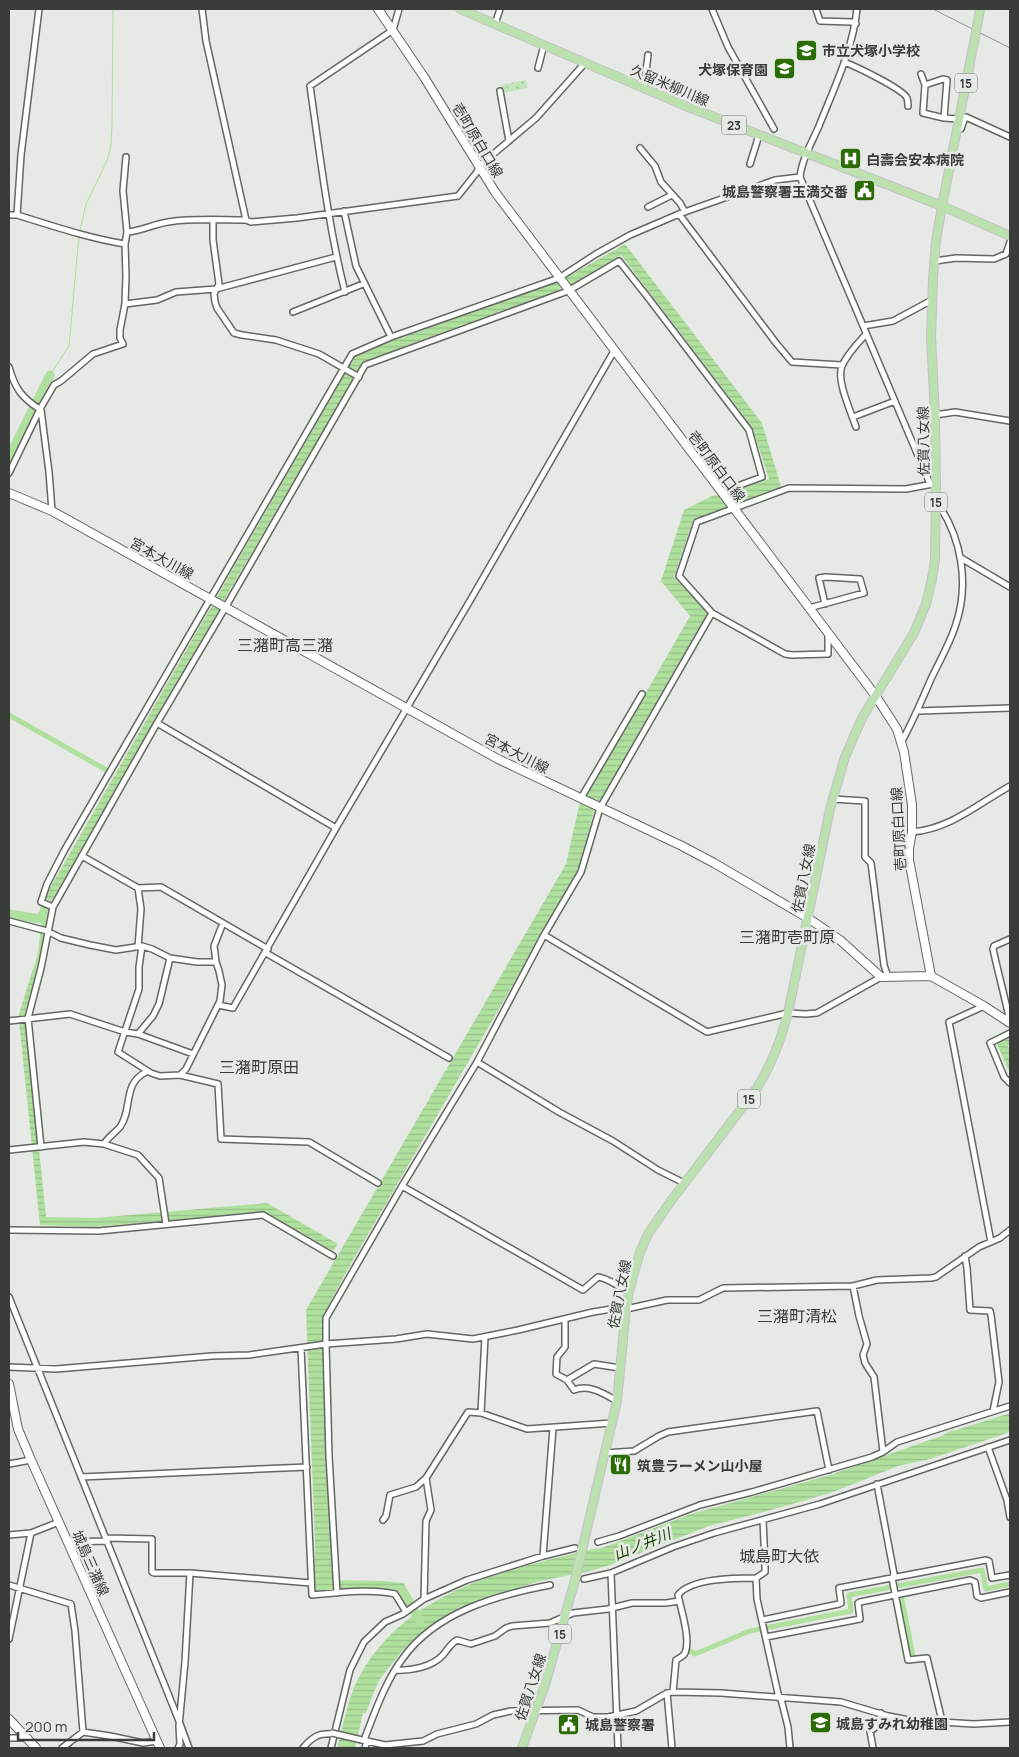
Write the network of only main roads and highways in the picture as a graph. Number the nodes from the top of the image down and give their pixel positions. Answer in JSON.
{"nodes":[{"id":1,"x":378,"y":9,"type":"edge"},
{"id":2,"x":460,"y":9,"type":"edge"},
{"id":3,"x":980,"y":9,"type":"edge"},
{"id":4,"x":942,"y":206,"type":"junction"},
{"id":5,"x":1010,"y":236,"type":"edge"},
{"id":6,"x":9,"y":493,"type":"edge"},
{"id":7,"x":875,"y":696,"type":"junction"},
{"id":8,"x":808,"y":918,"type":"junction"},
{"id":9,"x":931,"y":976,"type":"junction"},
{"id":10,"x":1009,"y":1022,"type":"edge"},
{"id":11,"x":9,"y":1384,"type":"edge"},
{"id":12,"x":9,"y":1719,"type":"edge"},
{"id":13,"x":159,"y":1745,"type":"edge"},
{"id":14,"x":36,"y":1748,"type":"edge"},
{"id":15,"x":522,"y":1748,"type":"edge"}],
"edges":[{"from":1,"to":7,"type":"main road","name":"壱町原白口線"},
{"from":2,"to":4,"type":"main road","name":"久留米柳川線","number":"23"},
{"from":3,"to":4,"type":"main road","name":"佐賀八女線","number":"15","bridge":true},
{"from":4,"to":5,"type":"main road","name":"久留米柳川線","number":"23"},
{"from":4,"to":7,"type":"main road","name":"佐賀八女線","number":"15"},
{"from":6,"to":8,"type":"main road","name":"宮本大川線"},
{"from":7,"to":8,"type":"main road","name":"佐賀八女線","number":"15"},
{"from":7,"to":9,"type":"main road","name":"壱町原白口線"},
{"from":8,"to":9,"type":"main road","name":"宮本大川線"},
{"from":8,"to":15,"type":"main road","name":"佐賀八女線","number":"15"},
{"from":9,"to":10,"type":"main road"},
{"from":11,"to":13,"type":"main road","name":"城島三潴線"},
{"from":12,"to":14,"type":"main road"}]}
